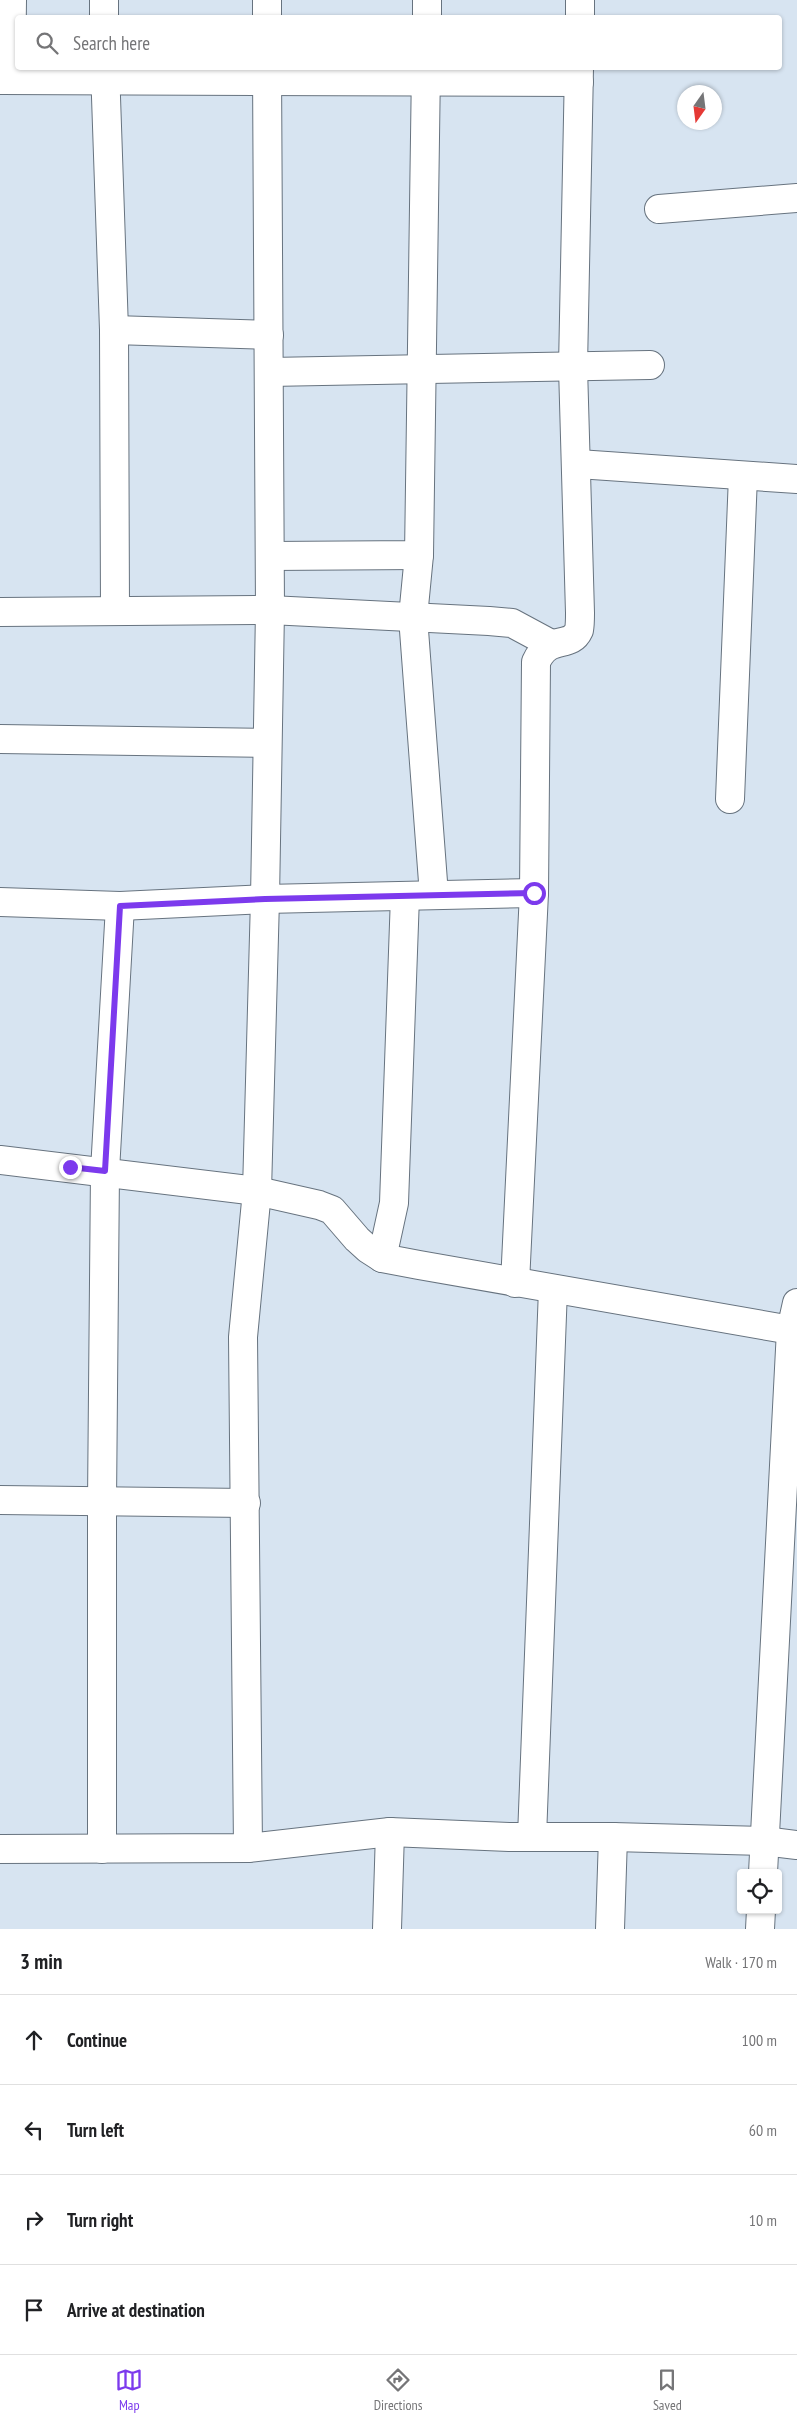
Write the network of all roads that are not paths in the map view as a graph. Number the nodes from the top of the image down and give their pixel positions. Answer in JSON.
{"nodes":[{"id":1,"x":12,"y":0,"type":"edge"},
{"id":2,"x":104,"y":0,"type":"edge"},
{"id":3,"x":267,"y":0,"type":"edge"},
{"id":4,"x":427,"y":0,"type":"edge"},
{"id":5,"x":580,"y":0,"type":"edge"},
{"id":6,"x":104,"y":15,"type":"edge"},
{"id":7,"x":267,"y":15,"type":"edge"},
{"id":8,"x":426,"y":15,"type":"edge"},
{"id":9,"x":580,"y":15,"type":"edge"},
{"id":10,"x":105,"y":74,"type":"edge"},
{"id":11,"x":267,"y":74,"type":"edge"},
{"id":12,"x":426,"y":74,"type":"edge"},
{"id":13,"x":579,"y":75,"type":"edge"},
{"id":14,"x":6,"y":80,"type":"edge"},
{"id":15,"x":797,"y":198,"type":"edge"},
{"id":16,"x":659,"y":208,"type":"dead end"},
{"id":17,"x":114,"y":330,"type":"junction"},
{"id":18,"x":269,"y":335,"type":"junction"},
{"id":19,"x":650,"y":365,"type":"dead end"},
{"id":20,"x":573,"y":367,"type":"junction"},
{"id":21,"x":421,"y":368,"type":"junction"},
{"id":22,"x":269,"y":372,"type":"junction"},
{"id":23,"x":578,"y":464,"type":"junction"},
{"id":24,"x":743,"y":476,"type":"junction"},
{"id":25,"x":797,"y":479,"type":"edge"},
{"id":26,"x":420,"y":555,"type":"junction"},
{"id":27,"x":270,"y":556,"type":"junction"},
{"id":28,"x":270,"y":610,"type":"junction"},
{"id":29,"x":115,"y":611,"type":"junction"},
{"id":30,"x":0,"y":612,"type":"edge"},
{"id":31,"x":413,"y":617,"type":"junction"},
{"id":32,"x":551,"y":644,"type":"junction"},
{"id":33,"x":0,"y":739,"type":"edge"},
{"id":34,"x":267,"y":743,"type":"junction"},
{"id":35,"x":730,"y":799,"type":"dead end"},
{"id":36,"x":534,"y":893,"type":"junction"},
{"id":37,"x":434,"y":895,"type":"junction"},
{"id":38,"x":405,"y":896,"type":"junction"},
{"id":39,"x":265,"y":899,"type":"junction"},
{"id":40,"x":0,"y":902,"type":"edge"},
{"id":41,"x":120,"y":906,"type":"junction"},
{"id":42,"x":0,"y":1160,"type":"edge"},
{"id":43,"x":105,"y":1171,"type":"junction"},
{"id":44,"x":257,"y":1191,"type":"junction"},
{"id":45,"x":382,"y":1258,"type":"junction"},
{"id":46,"x":516,"y":1282,"type":"junction"},
{"id":47,"x":553,"y":1289,"type":"junction"},
{"id":48,"x":797,"y":1303,"type":"edge"},
{"id":49,"x":794,"y":1331,"type":"edge"},
{"id":50,"x":0,"y":1500,"type":"edge"},
{"id":51,"x":102,"y":1502,"type":"junction"},
{"id":52,"x":246,"y":1503,"type":"junction"},
{"id":53,"x":790,"y":1503,"type":"edge"},
{"id":54,"x":390,"y":1832,"type":"junction"},
{"id":55,"x":532,"y":1837,"type":"junction"},
{"id":56,"x":613,"y":1837,"type":"junction"},
{"id":57,"x":764,"y":1841,"type":"junction"},
{"id":58,"x":797,"y":1845,"type":"edge"},
{"id":59,"x":248,"y":1848,"type":"junction"},
{"id":60,"x":0,"y":1849,"type":"edge"},
{"id":61,"x":102,"y":1849,"type":"junction"},
{"id":62,"x":763,"y":1869,"type":"edge"},
{"id":63,"x":761,"y":1914,"type":"edge"},
{"id":64,"x":387,"y":1929,"type":"edge"},
{"id":65,"x":610,"y":1929,"type":"edge"},
{"id":66,"x":760,"y":1929,"type":"edge"}],
"edges":[{"from":1,"to":14,"type":"street"},
{"from":2,"to":6,"type":"street"},
{"from":3,"to":7,"type":"street"},
{"from":4,"to":8,"type":"street"},
{"from":5,"to":9,"type":"street"},
{"from":10,"to":11,"type":"street"},
{"from":10,"to":14,"type":"street"},
{"from":10,"to":17,"type":"street"},
{"from":11,"to":12,"type":"street"},
{"from":11,"to":18,"type":"street"},
{"from":12,"to":13,"type":"street"},
{"from":12,"to":21,"type":"street"},
{"from":13,"to":20,"type":"street"},
{"from":15,"to":16,"type":"street"},
{"from":17,"to":18,"type":"street"},
{"from":17,"to":29,"type":"street"},
{"from":18,"to":22,"type":"street"},
{"from":19,"to":20,"type":"street"},
{"from":20,"to":21,"type":"street"},
{"from":20,"to":23,"type":"street"},
{"from":21,"to":22,"type":"street"},
{"from":21,"to":26,"type":"street"},
{"from":22,"to":27,"type":"street"},
{"from":23,"to":24,"type":"street"},
{"from":23,"to":32,"type":"street"},
{"from":24,"to":25,"type":"street"},
{"from":24,"to":35,"type":"street"},
{"from":26,"to":27,"type":"street"},
{"from":26,"to":31,"type":"street"},
{"from":27,"to":28,"type":"street"},
{"from":28,"to":29,"type":"street"},
{"from":28,"to":31,"type":"street"},
{"from":28,"to":34,"type":"street"},
{"from":29,"to":30,"type":"street"},
{"from":31,"to":32,"type":"street"},
{"from":31,"to":37,"type":"street"},
{"from":32,"to":36,"type":"street"},
{"from":33,"to":34,"type":"street"},
{"from":34,"to":39,"type":"street"},
{"from":36,"to":37,"type":"street"},
{"from":36,"to":46,"type":"street"},
{"from":37,"to":38,"type":"street"},
{"from":38,"to":39,"type":"street"},
{"from":38,"to":45,"type":"street"},
{"from":39,"to":41,"type":"street"},
{"from":39,"to":44,"type":"street"},
{"from":40,"to":41,"type":"street"},
{"from":41,"to":43,"type":"street"},
{"from":42,"to":43,"type":"street"},
{"from":43,"to":44,"type":"street"},
{"from":43,"to":51,"type":"street"},
{"from":44,"to":45,"type":"street"},
{"from":44,"to":52,"type":"street"},
{"from":45,"to":46,"type":"street"},
{"from":46,"to":47,"type":"street"},
{"from":47,"to":49,"type":"street"},
{"from":47,"to":55,"type":"street"},
{"from":48,"to":49,"type":"street"},
{"from":49,"to":53,"type":"street"},
{"from":50,"to":51,"type":"street"},
{"from":51,"to":52,"type":"street"},
{"from":51,"to":61,"type":"street"},
{"from":52,"to":59,"type":"street"},
{"from":53,"to":57,"type":"street"},
{"from":54,"to":55,"type":"street"},
{"from":54,"to":59,"type":"street"},
{"from":54,"to":64,"type":"street"},
{"from":55,"to":56,"type":"street"},
{"from":56,"to":57,"type":"street"},
{"from":56,"to":65,"type":"street"},
{"from":57,"to":58,"type":"street"},
{"from":57,"to":62,"type":"street"},
{"from":59,"to":61,"type":"street"},
{"from":60,"to":61,"type":"street"},
{"from":63,"to":66,"type":"street"}]}
